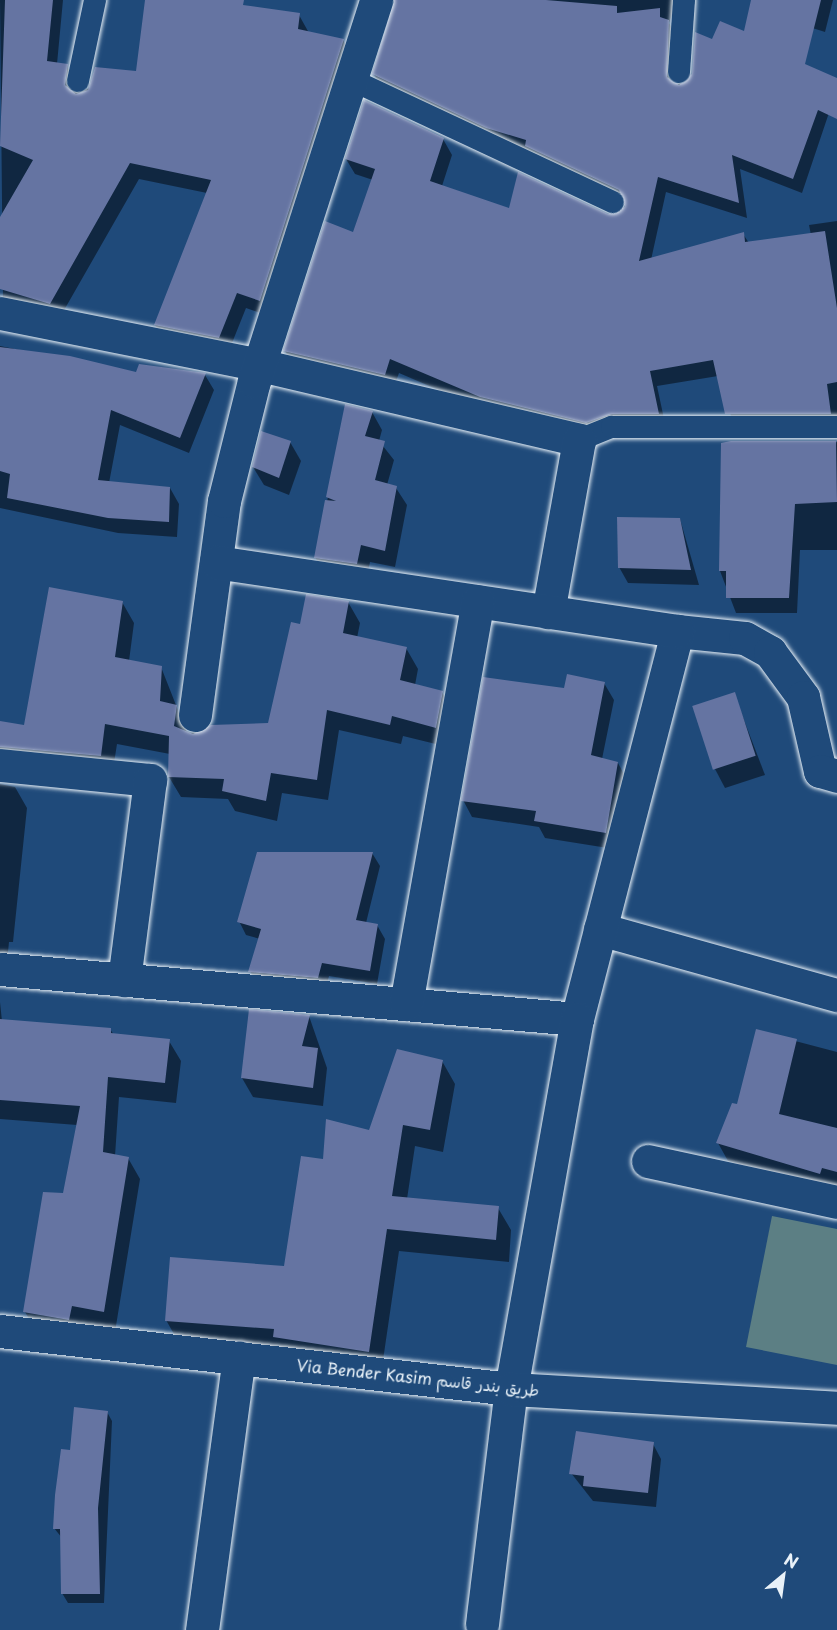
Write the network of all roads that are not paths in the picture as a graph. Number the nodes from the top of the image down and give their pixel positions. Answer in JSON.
{"nodes":[{"id":1,"x":95,"y":0,"type":"edge"},
{"id":2,"x":376,"y":0,"type":"edge"},
{"id":3,"x":684,"y":0,"type":"edge"},
{"id":4,"x":679,"y":72,"type":"dead end"},
{"id":5,"x":352,"y":80,"type":"junction"},
{"id":6,"x":78,"y":81,"type":"dead end"},
{"id":7,"x":613,"y":202,"type":"dead end"},
{"id":8,"x":0,"y":313,"type":"edge"},
{"id":9,"x":260,"y":365,"type":"junction"},
{"id":10,"x":837,"y":427,"type":"edge"},
{"id":11,"x":579,"y":440,"type":"junction"},
{"id":12,"x":216,"y":562,"type":"junction"},
{"id":13,"x":478,"y":601,"type":"junction"},
{"id":14,"x":548,"y":612,"type":"junction"},
{"id":15,"x":677,"y":631,"type":"junction"},
{"id":16,"x":195,"y":715,"type":"dead end"},
{"id":17,"x":0,"y":765,"type":"edge"},
{"id":18,"x":831,"y":768,"type":"edge"},
{"id":19,"x":600,"y":929,"type":"junction"},
{"id":20,"x":0,"y":969,"type":"edge"},
{"id":21,"x":124,"y":980,"type":"junction"},
{"id":22,"x":837,"y":995,"type":"edge"},
{"id":23,"x":406,"y":1004,"type":"junction"},
{"id":24,"x":576,"y":1019,"type":"junction"},
{"id":25,"x":648,"y":1161,"type":"dead end"},
{"id":26,"x":837,"y":1202,"type":"edge"},
{"id":27,"x":0,"y":1331,"type":"edge"},
{"id":28,"x":239,"y":1358,"type":"junction"},
{"id":29,"x":511,"y":1389,"type":"junction"},
{"id":30,"x":837,"y":1408,"type":"edge"},
{"id":31,"x":482,"y":1624,"type":"dead end"},
{"id":32,"x":202,"y":1630,"type":"edge"}],
"edges":[{"from":1,"to":6,"type":"lane"},
{"from":2,"to":5,"type":"street"},
{"from":3,"to":4,"type":"lane"},
{"from":5,"to":7,"type":"lane"},
{"from":5,"to":9,"type":"street"},
{"from":8,"to":9,"type":"street"},
{"from":9,"to":11,"type":"street"},
{"from":9,"to":12,"type":"street"},
{"from":10,"to":11,"type":"lane"},
{"from":11,"to":14,"type":"street"},
{"from":12,"to":13,"type":"street"},
{"from":12,"to":16,"type":"street"},
{"from":13,"to":14,"type":"street"},
{"from":13,"to":23,"type":"street"},
{"from":14,"to":15,"type":"street"},
{"from":15,"to":18,"type":"street"},
{"from":15,"to":19,"type":"street"},
{"from":17,"to":21,"type":"street"},
{"from":19,"to":22,"type":"street"},
{"from":19,"to":24,"type":"street"},
{"from":20,"to":21,"type":"street"},
{"from":21,"to":23,"type":"street"},
{"from":23,"to":24,"type":"street"},
{"from":24,"to":29,"type":"street"},
{"from":25,"to":26,"type":"street"},
{"from":27,"to":28,"type":"street","name":"Via Bender Kasim طريق بندر قاسم"},
{"from":28,"to":29,"type":"street","name":"Via Bender Kasim طريق بندر قاسم"},
{"from":28,"to":32,"type":"street"},
{"from":29,"to":30,"type":"street","name":"Via Bender Kasim طريق بندر قاسم"},
{"from":29,"to":31,"type":"street"}]}
